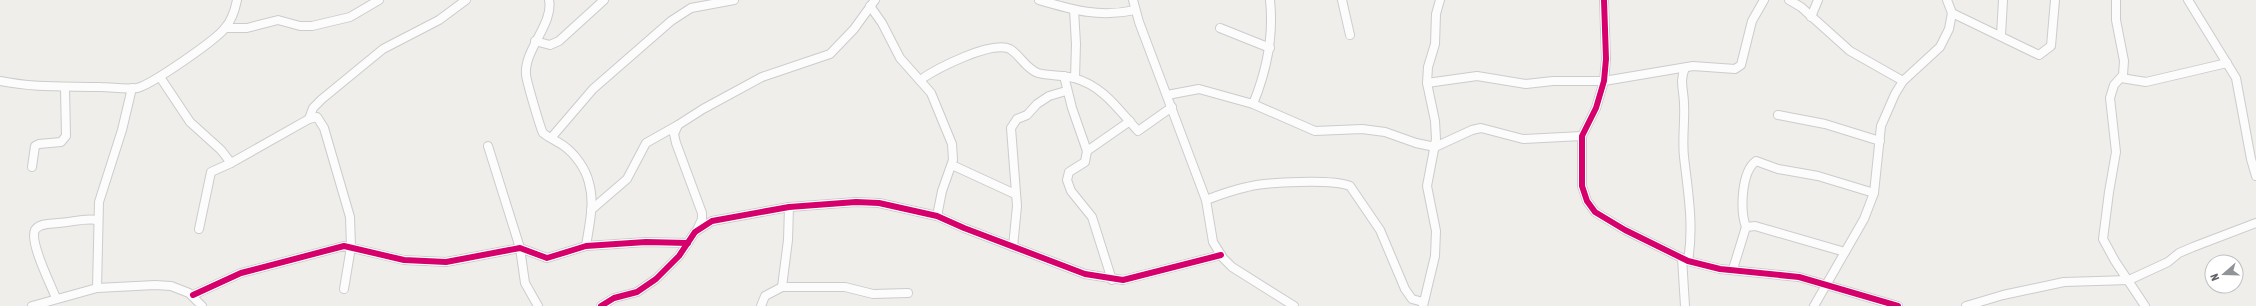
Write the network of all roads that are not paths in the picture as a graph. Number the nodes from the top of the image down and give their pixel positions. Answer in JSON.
{"nodes":[{"id":1,"x":237,"y":0,"type":"edge"},
{"id":2,"x":379,"y":0,"type":"edge"},
{"id":3,"x":466,"y":0,"type":"edge"},
{"id":4,"x":548,"y":0,"type":"edge"},
{"id":5,"x":604,"y":0,"type":"edge"},
{"id":6,"x":734,"y":0,"type":"edge"},
{"id":7,"x":1039,"y":0,"type":"edge"},
{"id":8,"x":1133,"y":0,"type":"edge"},
{"id":9,"x":1270,"y":0,"type":"edge"},
{"id":10,"x":1342,"y":0,"type":"edge"},
{"id":11,"x":1440,"y":0,"type":"edge"},
{"id":12,"x":1604,"y":0,"type":"edge"},
{"id":13,"x":1764,"y":0,"type":"edge"},
{"id":14,"x":1789,"y":0,"type":"edge"},
{"id":15,"x":1818,"y":0,"type":"edge"},
{"id":16,"x":1947,"y":0,"type":"edge"},
{"id":17,"x":2003,"y":0,"type":"edge"},
{"id":18,"x":2055,"y":0,"type":"edge"},
{"id":19,"x":2116,"y":0,"type":"edge"},
{"id":20,"x":2188,"y":0,"type":"edge"},
{"id":21,"x":872,"y":3,"type":"edge"},
{"id":22,"x":1074,"y":10,"type":"junction"},
{"id":23,"x":1135,"y":10,"type":"junction"},
{"id":24,"x":1952,"y":13,"type":"junction"},
{"id":25,"x":1811,"y":17,"type":"junction"},
{"id":26,"x":225,"y":28,"type":"junction"},
{"id":27,"x":1220,"y":28,"type":"dead end"},
{"id":28,"x":1350,"y":34,"type":"dead end"},
{"id":29,"x":2001,"y":35,"type":"junction"},
{"id":30,"x":536,"y":41,"type":"junction"},
{"id":31,"x":1270,"y":48,"type":"junction"},
{"id":32,"x":2227,"y":63,"type":"junction"},
{"id":33,"x":1685,"y":68,"type":"junction"},
{"id":34,"x":1064,"y":76,"type":"junction"},
{"id":35,"x":160,"y":77,"type":"junction"},
{"id":36,"x":1075,"y":78,"type":"junction"},
{"id":37,"x":2121,"y":78,"type":"junction"},
{"id":38,"x":920,"y":80,"type":"junction"},
{"id":39,"x":0,"y":81,"type":"edge"},
{"id":40,"x":1903,"y":81,"type":"junction"},
{"id":41,"x":1604,"y":82,"type":"junction"},
{"id":42,"x":1427,"y":83,"type":"junction"},
{"id":43,"x":65,"y":88,"type":"junction"},
{"id":44,"x":132,"y":88,"type":"junction"},
{"id":45,"x":1066,"y":91,"type":"junction"},
{"id":46,"x":1166,"y":95,"type":"junction"},
{"id":47,"x":1253,"y":104,"type":"junction"},
{"id":48,"x":1172,"y":107,"type":"junction"},
{"id":49,"x":1778,"y":115,"type":"dead end"},
{"id":50,"x":309,"y":119,"type":"junction"},
{"id":51,"x":1130,"y":121,"type":"junction"},
{"id":52,"x":678,"y":125,"type":"junction"},
{"id":53,"x":1582,"y":136,"type":"junction"},
{"id":54,"x":551,"y":138,"type":"junction"},
{"id":55,"x":1880,"y":142,"type":"junction"},
{"id":56,"x":488,"y":146,"type":"dead end"},
{"id":57,"x":1435,"y":147,"type":"junction"},
{"id":58,"x":1087,"y":151,"type":"junction"},
{"id":59,"x":231,"y":163,"type":"junction"},
{"id":60,"x":952,"y":165,"type":"junction"},
{"id":61,"x":32,"y":167,"type":"dead end"},
{"id":62,"x":2256,"y":176,"type":"edge"},
{"id":63,"x":1874,"y":193,"type":"junction"},
{"id":64,"x":1015,"y":194,"type":"junction"},
{"id":65,"x":1206,"y":200,"type":"junction"},
{"id":66,"x":789,"y":207,"type":"junction"},
{"id":67,"x":591,"y":210,"type":"junction"},
{"id":68,"x":702,"y":214,"type":"junction"},
{"id":69,"x":937,"y":216,"type":"junction"},
{"id":70,"x":98,"y":220,"type":"junction"},
{"id":71,"x":712,"y":221,"type":"junction"},
{"id":72,"x":2256,"y":223,"type":"edge"},
{"id":73,"x":1746,"y":227,"type":"junction"},
{"id":74,"x":199,"y":229,"type":"dead end"},
{"id":75,"x":695,"y":232,"type":"junction"},
{"id":76,"x":688,"y":243,"type":"junction"},
{"id":77,"x":586,"y":246,"type":"junction"},
{"id":78,"x":351,"y":247,"type":"junction"},
{"id":79,"x":1013,"y":247,"type":"junction"},
{"id":80,"x":520,"y":248,"type":"junction"},
{"id":81,"x":1845,"y":252,"type":"junction"},
{"id":82,"x":1221,"y":255,"type":"junction"},
{"id":83,"x":1685,"y":259,"type":"junction"},
{"id":84,"x":1733,"y":269,"type":"junction"},
{"id":85,"x":1112,"y":280,"type":"junction"},
{"id":86,"x":2129,"y":280,"type":"junction"},
{"id":87,"x":1827,"y":284,"type":"junction"},
{"id":88,"x":782,"y":287,"type":"junction"},
{"id":89,"x":97,"y":288,"type":"junction"},
{"id":90,"x":344,"y":289,"type":"dead end"},
{"id":91,"x":908,"y":293,"type":"dead end"},
{"id":92,"x":193,"y":295,"type":"junction"},
{"id":93,"x":56,"y":298,"type":"junction"},
{"id":94,"x":1423,"y":304,"type":"edge"},
{"id":95,"x":32,"y":306,"type":"edge"},
{"id":96,"x":202,"y":306,"type":"edge"},
{"id":97,"x":538,"y":306,"type":"edge"},
{"id":98,"x":601,"y":306,"type":"edge"},
{"id":99,"x":761,"y":306,"type":"edge"},
{"id":100,"x":1294,"y":306,"type":"edge"},
{"id":101,"x":1685,"y":306,"type":"edge"},
{"id":102,"x":1814,"y":306,"type":"edge"},
{"id":103,"x":1898,"y":306,"type":"edge"},
{"id":104,"x":1966,"y":306,"type":"edge"},
{"id":105,"x":2145,"y":306,"type":"edge"}],
"edges":[{"from":1,"to":26,"type":"street"},
{"from":2,"to":26,"type":"street"},
{"from":3,"to":50,"type":"street"},
{"from":4,"to":30,"type":"street"},
{"from":5,"to":30,"type":"street"},
{"from":6,"to":54,"type":"street"},
{"from":7,"to":22,"type":"street"},
{"from":8,"to":23,"type":"street"},
{"from":9,"to":31,"type":"street"},
{"from":10,"to":28,"type":"street"},
{"from":11,"to":42,"type":"street"},
{"from":12,"to":41,"type":"street"},
{"from":13,"to":33,"type":"street"},
{"from":14,"to":25,"type":"street"},
{"from":15,"to":25,"type":"street"},
{"from":16,"to":24,"type":"street"},
{"from":17,"to":29,"type":"street"},
{"from":18,"to":29,"type":"street"},
{"from":19,"to":37,"type":"street"},
{"from":20,"to":32,"type":"street"},
{"from":21,"to":38,"type":"street"},
{"from":21,"to":52,"type":"street"},
{"from":22,"to":23,"type":"street"},
{"from":22,"to":36,"type":"street"},
{"from":23,"to":46,"type":"street"},
{"from":24,"to":29,"type":"street"},
{"from":24,"to":40,"type":"street"},
{"from":25,"to":40,"type":"street"},
{"from":26,"to":35,"type":"street"},
{"from":27,"to":31,"type":"street"},
{"from":30,"to":54,"type":"street"},
{"from":31,"to":47,"type":"street"},
{"from":32,"to":37,"type":"street"},
{"from":32,"to":62,"type":"street"},
{"from":33,"to":41,"type":"street"},
{"from":33,"to":83,"type":"street"},
{"from":34,"to":36,"type":"street"},
{"from":34,"to":38,"type":"street"},
{"from":34,"to":45,"type":"street"},
{"from":35,"to":44,"type":"street"},
{"from":35,"to":59,"type":"street"},
{"from":36,"to":51,"type":"street"},
{"from":37,"to":86,"type":"street"},
{"from":38,"to":60,"type":"street"},
{"from":39,"to":43,"type":"street"},
{"from":40,"to":55,"type":"street"},
{"from":41,"to":42,"type":"street"},
{"from":41,"to":53,"type":"street"},
{"from":42,"to":57,"type":"street"},
{"from":43,"to":44,"type":"street"},
{"from":43,"to":61,"type":"street"},
{"from":44,"to":70,"type":"street"},
{"from":45,"to":58,"type":"street"},
{"from":45,"to":64,"type":"street"},
{"from":46,"to":47,"type":"street"},
{"from":46,"to":48,"type":"street"},
{"from":47,"to":57,"type":"street"},
{"from":48,"to":51,"type":"street"},
{"from":48,"to":65,"type":"street"},
{"from":49,"to":55,"type":"street"},
{"from":50,"to":59,"type":"street"},
{"from":50,"to":78,"type":"street"},
{"from":51,"to":58,"type":"street"},
{"from":52,"to":67,"type":"street"},
{"from":52,"to":68,"type":"street"},
{"from":53,"to":57,"type":"street"},
{"from":53,"to":83,"type":"street"},
{"from":54,"to":67,"type":"street"},
{"from":55,"to":63,"type":"street"},
{"from":56,"to":80,"type":"street"},
{"from":57,"to":94,"type":"street"},
{"from":58,"to":85,"type":"street"},
{"from":59,"to":74,"type":"street"},
{"from":60,"to":64,"type":"street"},
{"from":60,"to":69,"type":"street"},
{"from":63,"to":73,"type":"street"},
{"from":63,"to":81,"type":"street"},
{"from":64,"to":79,"type":"street"},
{"from":65,"to":82,"type":"street"},
{"from":65,"to":94,"type":"street"},
{"from":66,"to":69,"type":"street"},
{"from":66,"to":71,"type":"street"},
{"from":66,"to":88,"type":"street"},
{"from":67,"to":77,"type":"street"},
{"from":68,"to":71,"type":"street"},
{"from":68,"to":75,"type":"street"},
{"from":69,"to":79,"type":"street"},
{"from":70,"to":89,"type":"street"},
{"from":70,"to":93,"type":"street"},
{"from":71,"to":75,"type":"street"},
{"from":72,"to":86,"type":"street"},
{"from":73,"to":81,"type":"street"},
{"from":73,"to":84,"type":"street"},
{"from":75,"to":76,"type":"street"},
{"from":76,"to":77,"type":"street"},
{"from":76,"to":98,"type":"street"},
{"from":77,"to":80,"type":"street"},
{"from":78,"to":80,"type":"street"},
{"from":78,"to":90,"type":"street"},
{"from":78,"to":92,"type":"street"},
{"from":79,"to":85,"type":"street"},
{"from":80,"to":97,"type":"street"},
{"from":81,"to":87,"type":"street"},
{"from":82,"to":85,"type":"street"},
{"from":82,"to":100,"type":"street"},
{"from":83,"to":84,"type":"street"},
{"from":83,"to":101,"type":"street"},
{"from":84,"to":87,"type":"street"},
{"from":86,"to":104,"type":"street"},
{"from":86,"to":105,"type":"street"},
{"from":87,"to":102,"type":"street"},
{"from":87,"to":103,"type":"street"},
{"from":88,"to":91,"type":"street"},
{"from":88,"to":99,"type":"street"},
{"from":89,"to":92,"type":"street"},
{"from":89,"to":93,"type":"street"},
{"from":92,"to":96,"type":"street"},
{"from":93,"to":95,"type":"street"}]}
